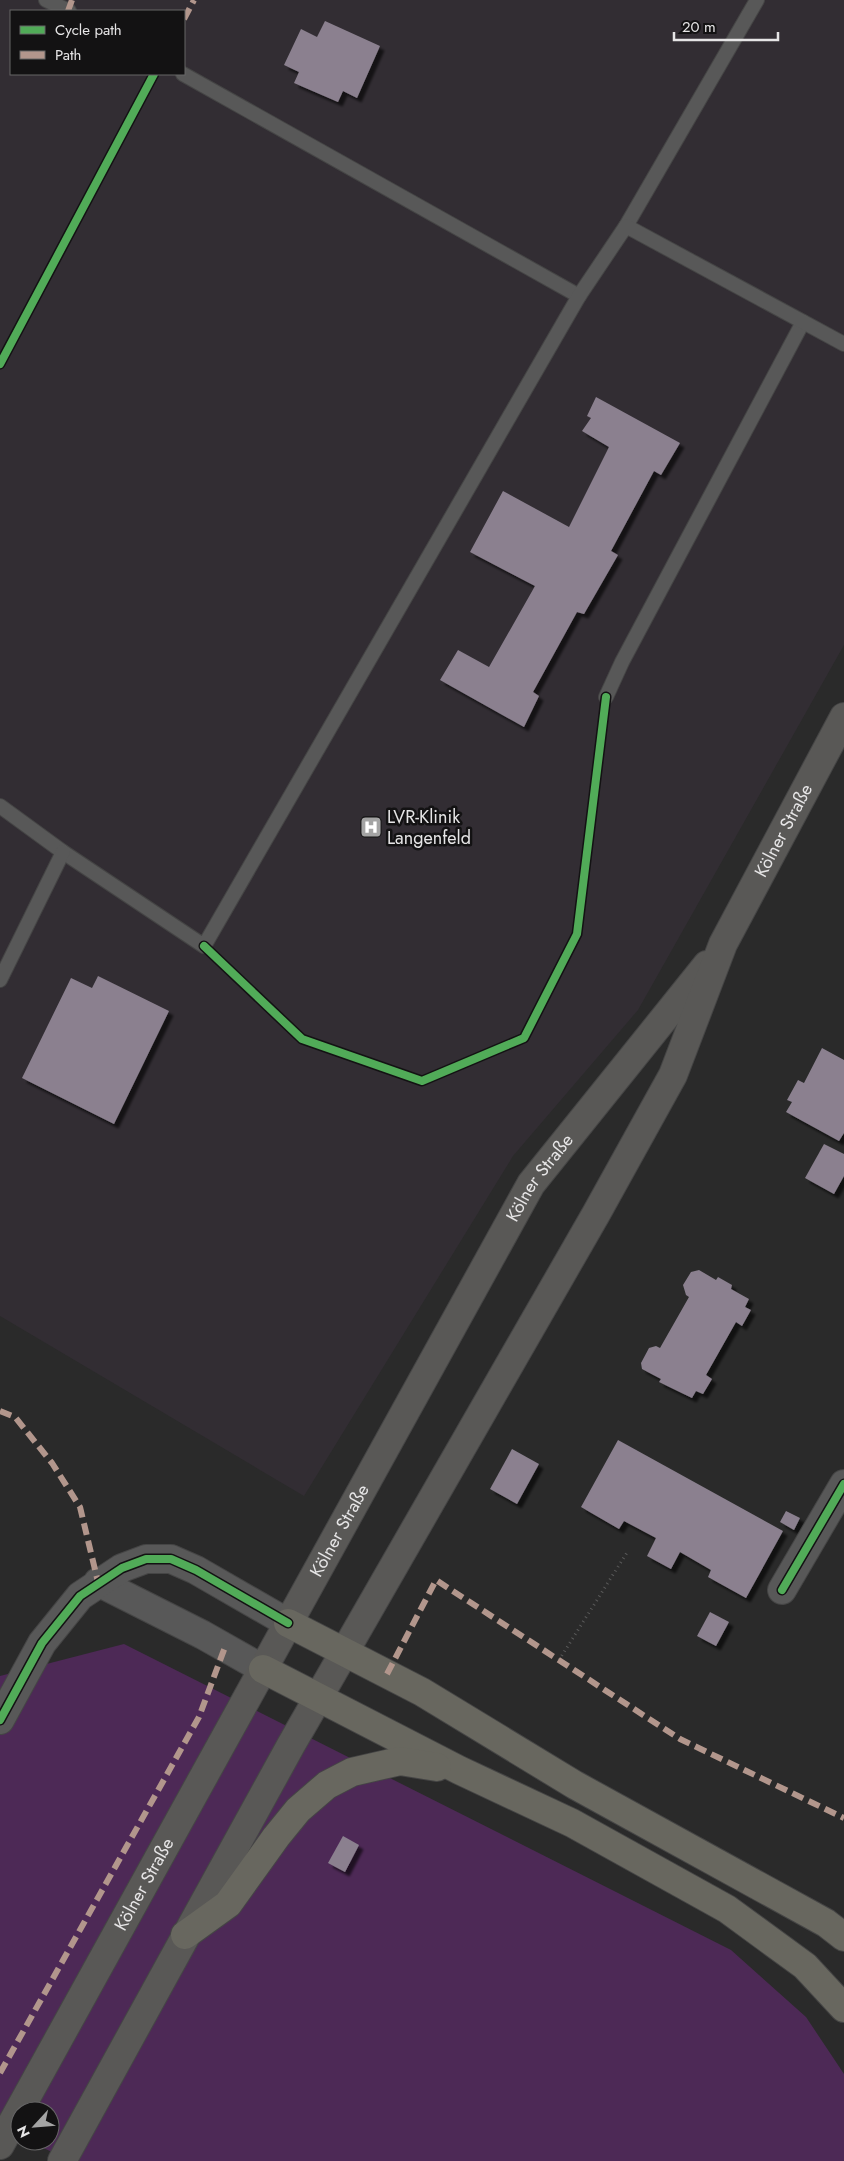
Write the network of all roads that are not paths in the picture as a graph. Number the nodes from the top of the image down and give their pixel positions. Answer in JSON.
{"nodes":[{"id":1,"x":46,"y":0,"type":"edge"},
{"id":2,"x":757,"y":0,"type":"edge"},
{"id":3,"x":68,"y":10,"type":"edge"},
{"id":4,"x":185,"y":75,"type":"edge"},
{"id":5,"x":626,"y":226,"type":"junction"},
{"id":6,"x":579,"y":296,"type":"junction"},
{"id":7,"x":803,"y":322,"type":"junction"},
{"id":8,"x":844,"y":344,"type":"edge"},
{"id":9,"x":606,"y":697,"type":"dead end"},
{"id":10,"x":844,"y":717,"type":"edge"},
{"id":11,"x":0,"y":806,"type":"edge"},
{"id":12,"x":63,"y":852,"type":"junction"},
{"id":13,"x":724,"y":944,"type":"junction"},
{"id":14,"x":0,"y":980,"type":"edge"},
{"id":15,"x":844,"y":1484,"type":"edge"},
{"id":16,"x":98,"y":1582,"type":"junction"},
{"id":17,"x":782,"y":1590,"type":"dead end"},
{"id":18,"x":288,"y":1622,"type":"junction"},
{"id":19,"x":345,"y":1652,"type":"junction"},
{"id":20,"x":263,"y":1669,"type":"junction"},
{"id":21,"x":319,"y":1698,"type":"junction"},
{"id":22,"x":0,"y":1720,"type":"edge"},
{"id":23,"x":459,"y":1770,"type":"junction"},
{"id":24,"x":185,"y":1935,"type":"junction"},
{"id":25,"x":844,"y":1937,"type":"edge"},
{"id":26,"x":844,"y":2008,"type":"edge"},
{"id":27,"x":0,"y":2145,"type":"edge"},
{"id":28,"x":62,"y":2161,"type":"edge"}],
"edges":[{"from":1,"to":3,"type":"lane"},
{"from":2,"to":5,"type":"lane"},
{"from":4,"to":6,"type":"lane"},
{"from":5,"to":6,"type":"lane"},
{"from":5,"to":7,"type":"lane"},
{"from":6,"to":12,"type":"lane"},
{"from":7,"to":8,"type":"lane"},
{"from":7,"to":9,"type":"lane"},
{"from":10,"to":13,"type":"main road","name":"Kölner Straße"},
{"from":11,"to":12,"type":"lane"},
{"from":12,"to":14,"type":"lane"},
{"from":13,"to":18,"type":"main road","name":"Kölner Straße"},
{"from":13,"to":19,"type":"main road","name":"Kölner Straße"},
{"from":15,"to":17,"type":"street"},
{"from":16,"to":18,"type":"street"},
{"from":16,"to":20,"type":"street"},
{"from":16,"to":22,"type":"street"},
{"from":18,"to":19,"type":"highway"},
{"from":18,"to":20,"type":"main road","name":"Kölner Straße"},
{"from":19,"to":21,"type":"main road","name":"Kölner Straße"},
{"from":19,"to":25,"type":"highway"},
{"from":20,"to":21,"type":"highway"},
{"from":20,"to":27,"type":"main road","name":"Kölner Straße"},
{"from":21,"to":23,"type":"highway"},
{"from":21,"to":24,"type":"main road","name":"Kölner Straße"},
{"from":23,"to":24,"type":"highway"},
{"from":23,"to":26,"type":"highway"},
{"from":24,"to":28,"type":"main road","name":"Kölner Straße"}]}
